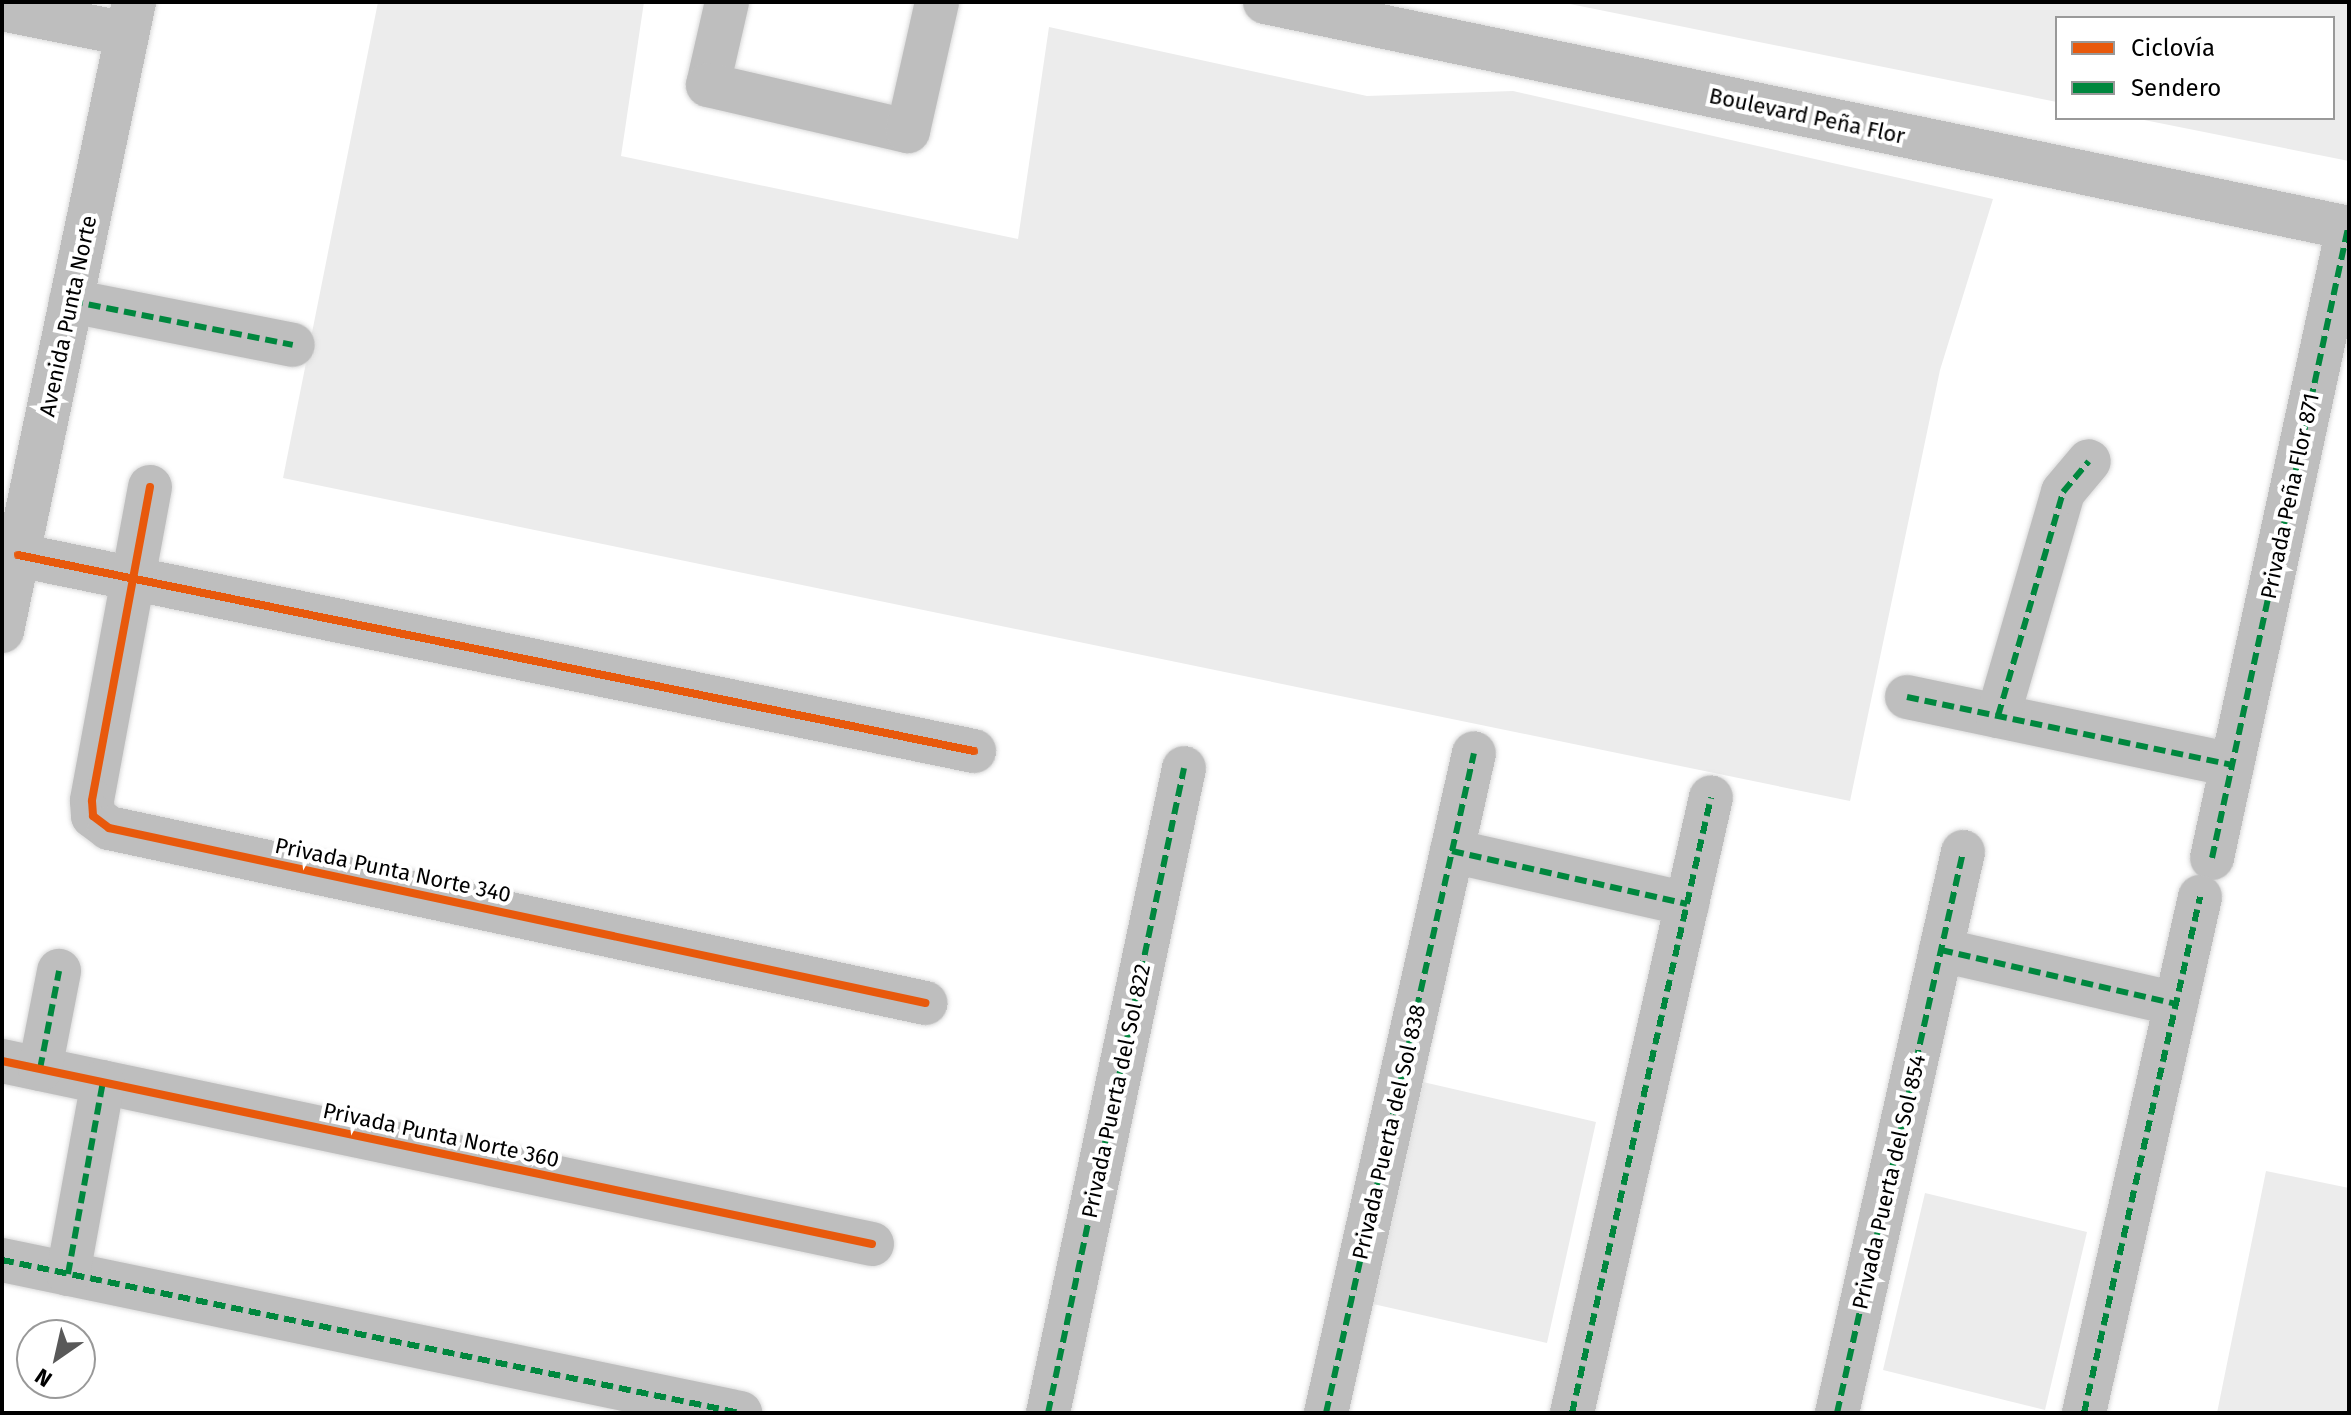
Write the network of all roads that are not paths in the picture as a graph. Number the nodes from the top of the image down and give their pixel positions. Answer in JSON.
{"nodes":[{"id":1,"x":727,"y":2,"type":"edge"},
{"id":2,"x":937,"y":2,"type":"edge"},
{"id":3,"x":1265,"y":2,"type":"edge"},
{"id":4,"x":2,"y":9,"type":"edge"},
{"id":5,"x":131,"y":18,"type":"edge"},
{"id":6,"x":2348,"y":228,"type":"edge"},
{"id":7,"x":71,"y":301,"type":"junction"},
{"id":8,"x":293,"y":345,"type":"dead end"},
{"id":9,"x":2089,"y":461,"type":"dead end"},
{"id":10,"x":150,"y":487,"type":"dead end"},
{"id":11,"x":18,"y":555,"type":"junction"},
{"id":12,"x":132,"y":579,"type":"junction"},
{"id":13,"x":2,"y":631,"type":"edge"},
{"id":14,"x":1907,"y":697,"type":"dead end"},
{"id":15,"x":1998,"y":716,"type":"junction"},
{"id":16,"x":974,"y":751,"type":"dead end"},
{"id":17,"x":1474,"y":753,"type":"dead end"},
{"id":18,"x":2232,"y":765,"type":"junction"},
{"id":19,"x":1184,"y":768,"type":"dead end"},
{"id":20,"x":1711,"y":797,"type":"dead end"},
{"id":21,"x":1452,"y":851,"type":"junction"},
{"id":22,"x":1963,"y":852,"type":"dead end"},
{"id":23,"x":1687,"y":904,"type":"junction"},
{"id":24,"x":1941,"y":950,"type":"junction"},
{"id":25,"x":59,"y":971,"type":"dead end"},
{"id":26,"x":925,"y":1003,"type":"dead end"},
{"id":27,"x":2176,"y":1004,"type":"junction"},
{"id":28,"x":21,"y":1065,"type":"edge"},
{"id":29,"x":103,"y":1082,"type":"junction"},
{"id":30,"x":872,"y":1244,"type":"dead end"},
{"id":31,"x":2,"y":1260,"type":"edge"},
{"id":32,"x":68,"y":1274,"type":"junction"},
{"id":33,"x":740,"y":1413,"type":"edge"},
{"id":34,"x":1048,"y":1413,"type":"edge"},
{"id":35,"x":1326,"y":1413,"type":"edge"},
{"id":36,"x":1572,"y":1413,"type":"edge"},
{"id":37,"x":1837,"y":1413,"type":"edge"},
{"id":38,"x":2084,"y":1413,"type":"edge"}],
"edges":[{"from":1,"to":2,"type":"street"},
{"from":3,"to":6,"type":"street","name":"Boulevard Peña Flor"},
{"from":4,"to":5,"type":"street"},
{"from":5,"to":7,"type":"street","name":"Avenida Punta Norte"},
{"from":6,"to":18,"type":"street","name":"Privada Peña Flor 871"},
{"from":7,"to":8,"type":"street"},
{"from":7,"to":11,"type":"street","name":"Avenida Punta Norte"},
{"from":9,"to":15,"type":"street"},
{"from":10,"to":12,"type":"street","name":"Privada Punta Norte 340"},
{"from":11,"to":12,"type":"street"},
{"from":11,"to":13,"type":"street","name":"Avenida Punta Norte"},
{"from":12,"to":16,"type":"street"},
{"from":12,"to":26,"type":"street","name":"Privada Punta Norte 340"},
{"from":14,"to":15,"type":"street"},
{"from":15,"to":18,"type":"street"},
{"from":17,"to":21,"type":"street","name":"Privada Puerta del Sol 838"},
{"from":18,"to":27,"type":"street","name":"Privada Peña Flor 871"},
{"from":19,"to":34,"type":"street","name":"Privada Puerta del Sol 822"},
{"from":20,"to":23,"type":"street"},
{"from":21,"to":23,"type":"street"},
{"from":21,"to":35,"type":"street","name":"Privada Puerta del Sol 838"},
{"from":22,"to":24,"type":"street","name":"Privada Puerta del Sol 854"},
{"from":23,"to":36,"type":"street"},
{"from":24,"to":27,"type":"street"},
{"from":24,"to":37,"type":"street","name":"Privada Puerta del Sol 854"},
{"from":25,"to":28,"type":"street"},
{"from":27,"to":38,"type":"street"},
{"from":28,"to":29,"type":"street","name":"Privada Punta Norte 360"},
{"from":29,"to":30,"type":"street","name":"Privada Punta Norte 360"},
{"from":29,"to":32,"type":"street"},
{"from":31,"to":32,"type":"street"},
{"from":32,"to":33,"type":"street"}]}
